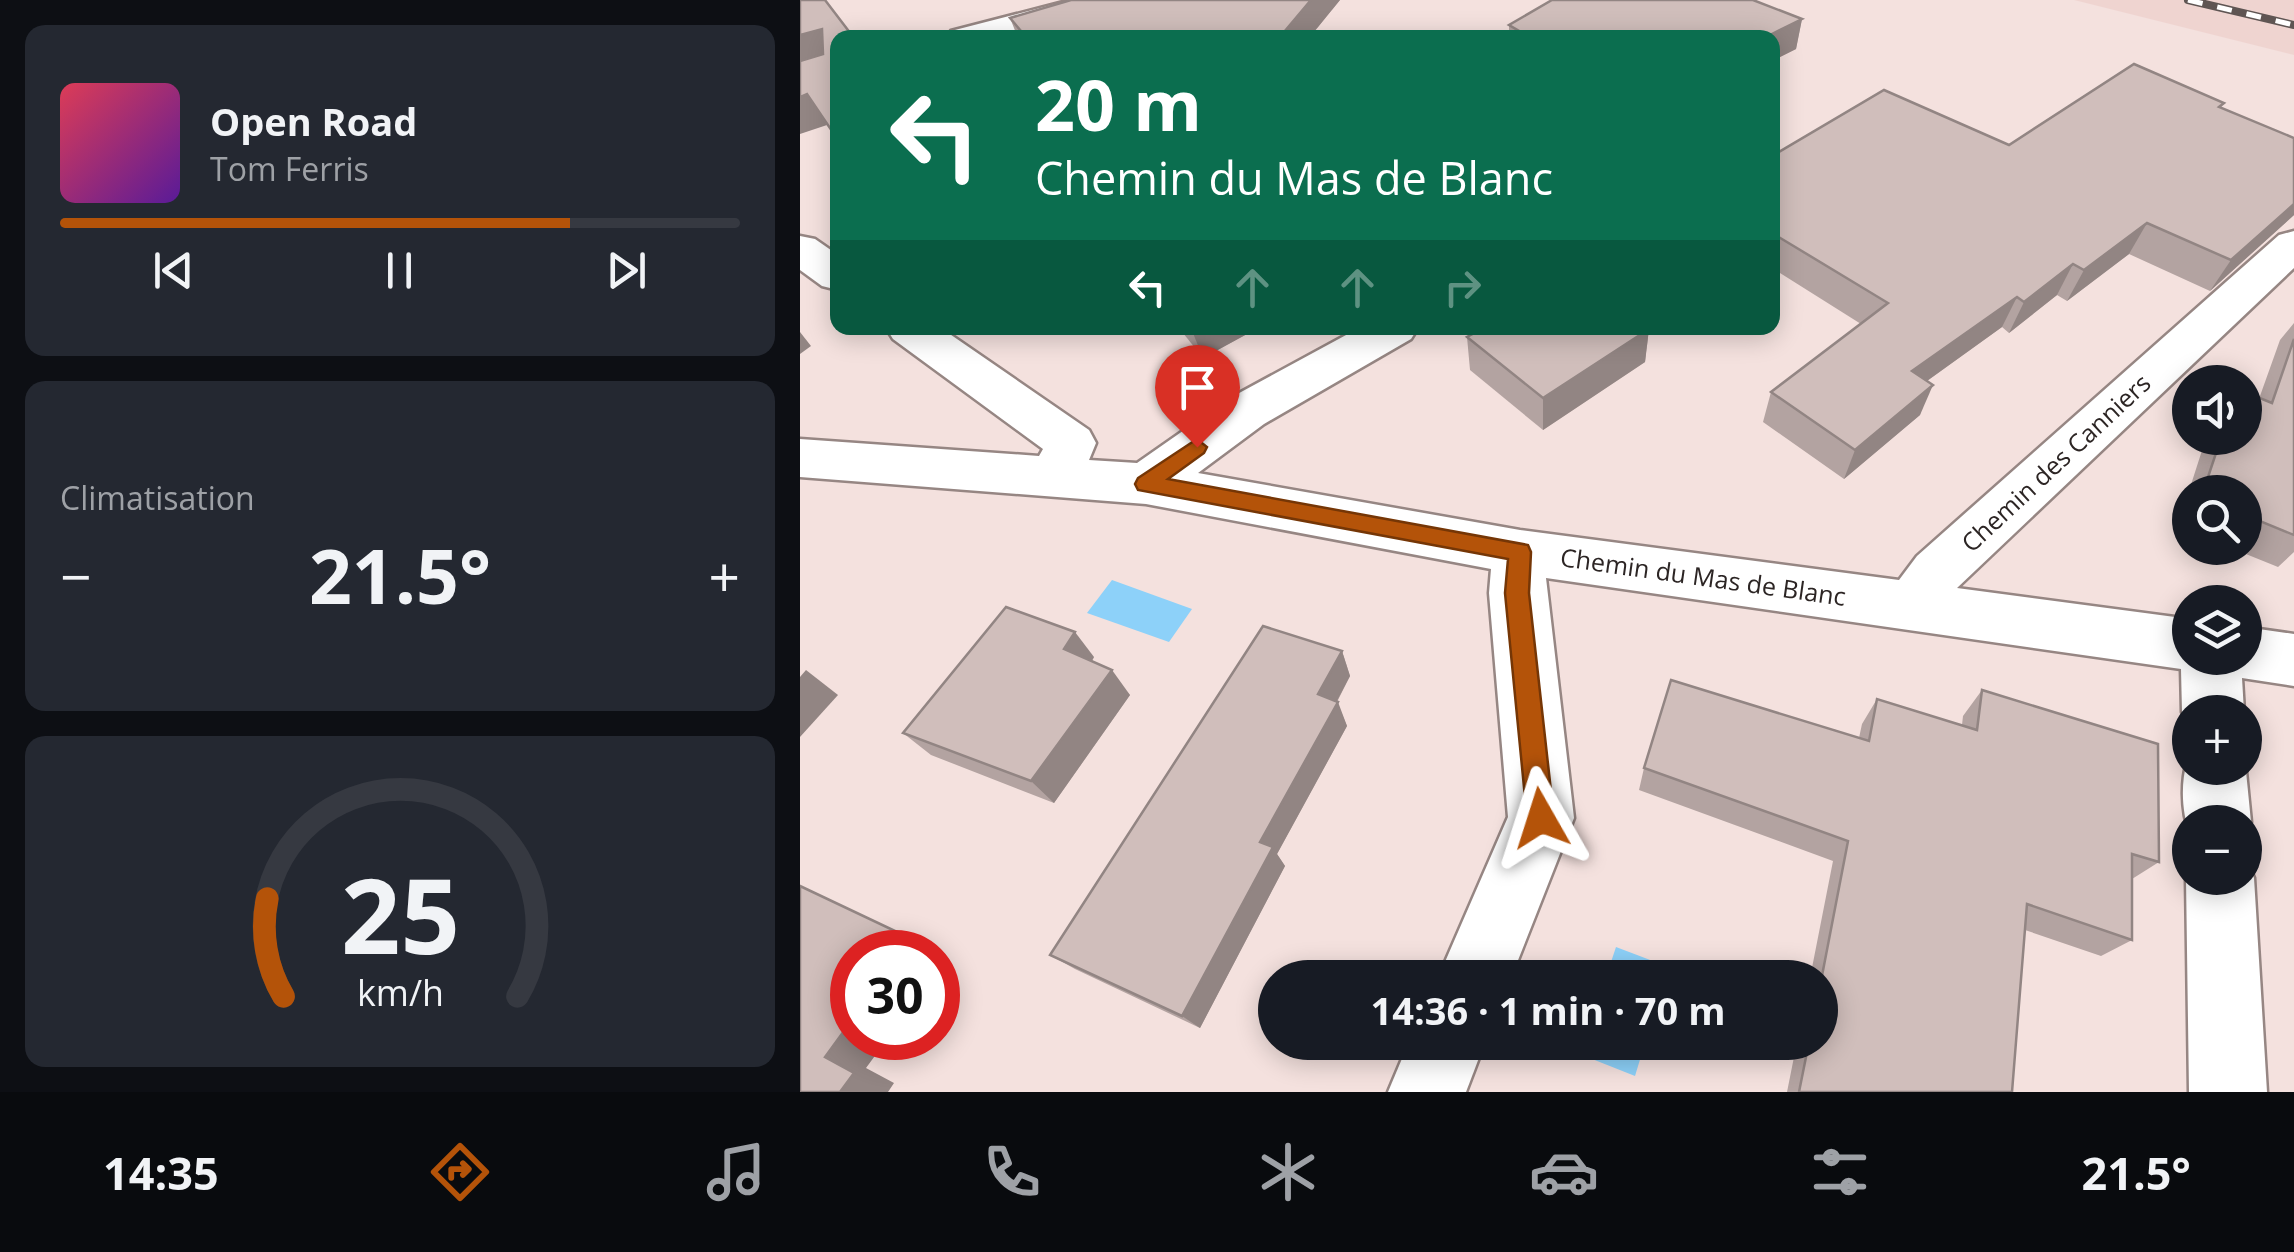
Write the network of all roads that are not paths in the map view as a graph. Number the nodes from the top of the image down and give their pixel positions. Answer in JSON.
{"nodes":[{"id":1,"x":1110,"y":0,"type":"edge"},
{"id":2,"x":994,"y":30,"type":"edge"},
{"id":3,"x":2294,"y":244,"type":"edge"},
{"id":4,"x":800,"y":249,"type":"edge"},
{"id":5,"x":830,"y":270,"type":"edge"},
{"id":6,"x":920,"y":335,"type":"edge"},
{"id":7,"x":1383,"y":335,"type":"edge"},
{"id":8,"x":800,"y":458,"type":"edge"},
{"id":9,"x":1056,"y":474,"type":"junction"},
{"id":10,"x":1146,"y":484,"type":"junction"},
{"id":11,"x":1520,"y":552,"type":"junction"},
{"id":12,"x":1913,"y":606,"type":"junction"},
{"id":13,"x":2172,"y":642,"type":"edge"},
{"id":14,"x":2262,"y":655,"type":"edge"},
{"id":15,"x":2294,"y":660,"type":"edge"},
{"id":16,"x":2221,"y":895,"type":"edge"},
{"id":17,"x":1482,"y":960,"type":"edge"},
{"id":18,"x":1440,"y":1060,"type":"edge"},
{"id":19,"x":1427,"y":1092,"type":"edge"},
{"id":20,"x":2228,"y":1092,"type":"edge"}],
"edges":[{"from":1,"to":2,"type":"street"},
{"from":3,"to":12,"type":"street","name":"Chemin des Canniers"},
{"from":4,"to":5,"type":"street"},
{"from":6,"to":9,"type":"street"},
{"from":7,"to":10,"type":"street"},
{"from":8,"to":9,"type":"street","name":"Chemin du Mas de Blanc"},
{"from":9,"to":10,"type":"street","name":"Chemin du Mas de Blanc"},
{"from":10,"to":11,"type":"street","name":"Chemin du Mas de Blanc"},
{"from":11,"to":12,"type":"street","name":"Chemin du Mas de Blanc"},
{"from":11,"to":17,"type":"street"},
{"from":12,"to":13,"type":"street","name":"Chemin du Mas de Blanc"},
{"from":14,"to":15,"type":"street"},
{"from":16,"to":20,"type":"street"},
{"from":18,"to":19,"type":"street"}]}
